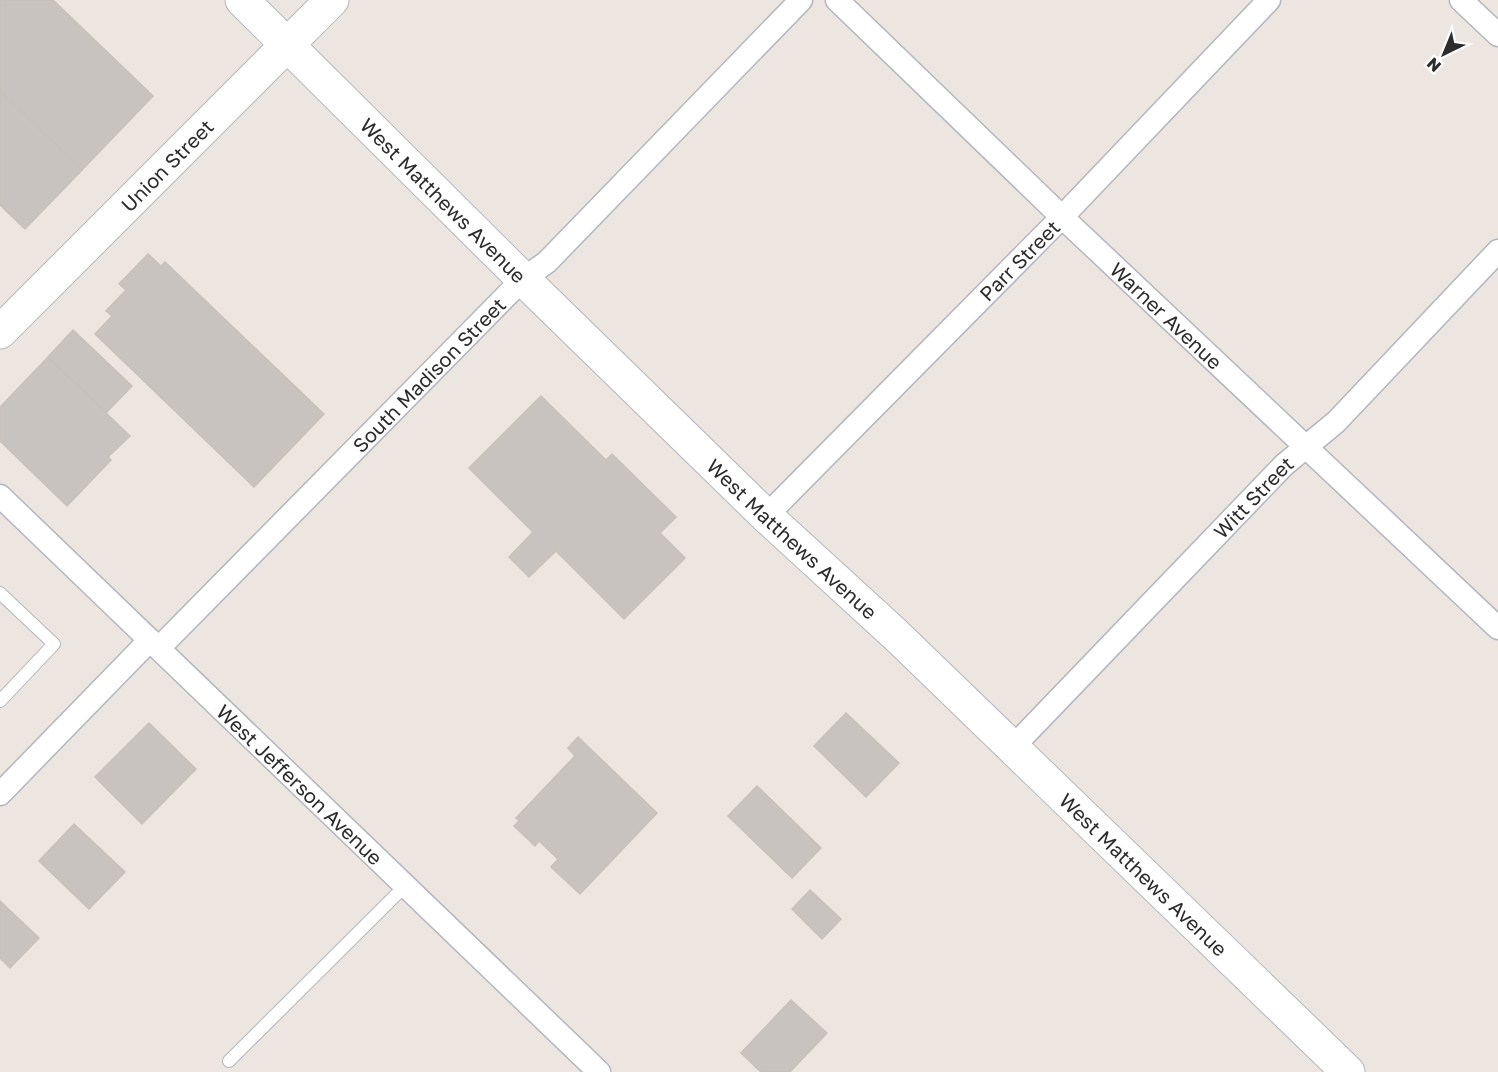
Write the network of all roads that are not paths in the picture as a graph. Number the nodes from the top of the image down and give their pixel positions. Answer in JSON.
{"nodes":[{"id":1,"x":242,"y":0,"type":"edge"},
{"id":2,"x":332,"y":0,"type":"edge"},
{"id":3,"x":801,"y":0,"type":"edge"},
{"id":4,"x":837,"y":0,"type":"edge"},
{"id":5,"x":1269,"y":0,"type":"edge"},
{"id":6,"x":1461,"y":0,"type":"edge"},
{"id":7,"x":1498,"y":35,"type":"edge"},
{"id":8,"x":287,"y":44,"type":"junction"},
{"id":9,"x":1062,"y":217,"type":"junction"},
{"id":10,"x":1498,"y":251,"type":"edge"},
{"id":11,"x":523,"y":279,"type":"junction"},
{"id":12,"x":0,"y":332,"type":"edge"},
{"id":13,"x":1307,"y":447,"type":"junction"},
{"id":14,"x":0,"y":496,"type":"edge"},
{"id":15,"x":766,"y":516,"type":"junction"},
{"id":16,"x":0,"y":593,"type":"edge"},
{"id":17,"x":1498,"y":628,"type":"edge"},
{"id":18,"x":154,"y":644,"type":"junction"},
{"id":19,"x":0,"y":700,"type":"edge"},
{"id":20,"x":1012,"y":748,"type":"junction"},
{"id":21,"x":0,"y":793,"type":"edge"},
{"id":22,"x":405,"y":886,"type":"junction"},
{"id":23,"x":229,"y":1061,"type":"dead end"},
{"id":24,"x":599,"y":1072,"type":"edge"},
{"id":25,"x":1348,"y":1072,"type":"edge"}],
"edges":[{"from":1,"to":8,"type":"street","name":"West Matthews Avenue"},
{"from":2,"to":8,"type":"street","name":"Union Street"},
{"from":3,"to":11,"type":"street","name":"South Madison Street"},
{"from":4,"to":9,"type":"street","name":"Warner Avenue"},
{"from":5,"to":9,"type":"street","name":"Parr Street"},
{"from":6,"to":7,"type":"street"},
{"from":8,"to":11,"type":"street","name":"West Matthews Avenue"},
{"from":8,"to":12,"type":"street","name":"Union Street"},
{"from":9,"to":13,"type":"street","name":"Warner Avenue"},
{"from":9,"to":15,"type":"street","name":"Parr Street"},
{"from":10,"to":13,"type":"street","name":"Witt Street"},
{"from":11,"to":15,"type":"street","name":"West Matthews Avenue"},
{"from":11,"to":18,"type":"street","name":"South Madison Street"},
{"from":13,"to":17,"type":"street","name":"Warner Avenue"},
{"from":13,"to":20,"type":"street","name":"Witt Street"},
{"from":14,"to":18,"type":"street","name":"West Jefferson Avenue"},
{"from":15,"to":20,"type":"street","name":"West Matthews Avenue"},
{"from":16,"to":19,"type":"lane"},
{"from":18,"to":21,"type":"street","name":"South Madison Street"},
{"from":18,"to":22,"type":"street","name":"West Jefferson Avenue"},
{"from":20,"to":25,"type":"street","name":"West Matthews Avenue"},
{"from":22,"to":23,"type":"lane"},
{"from":22,"to":24,"type":"street","name":"West Jefferson Avenue"}]}
